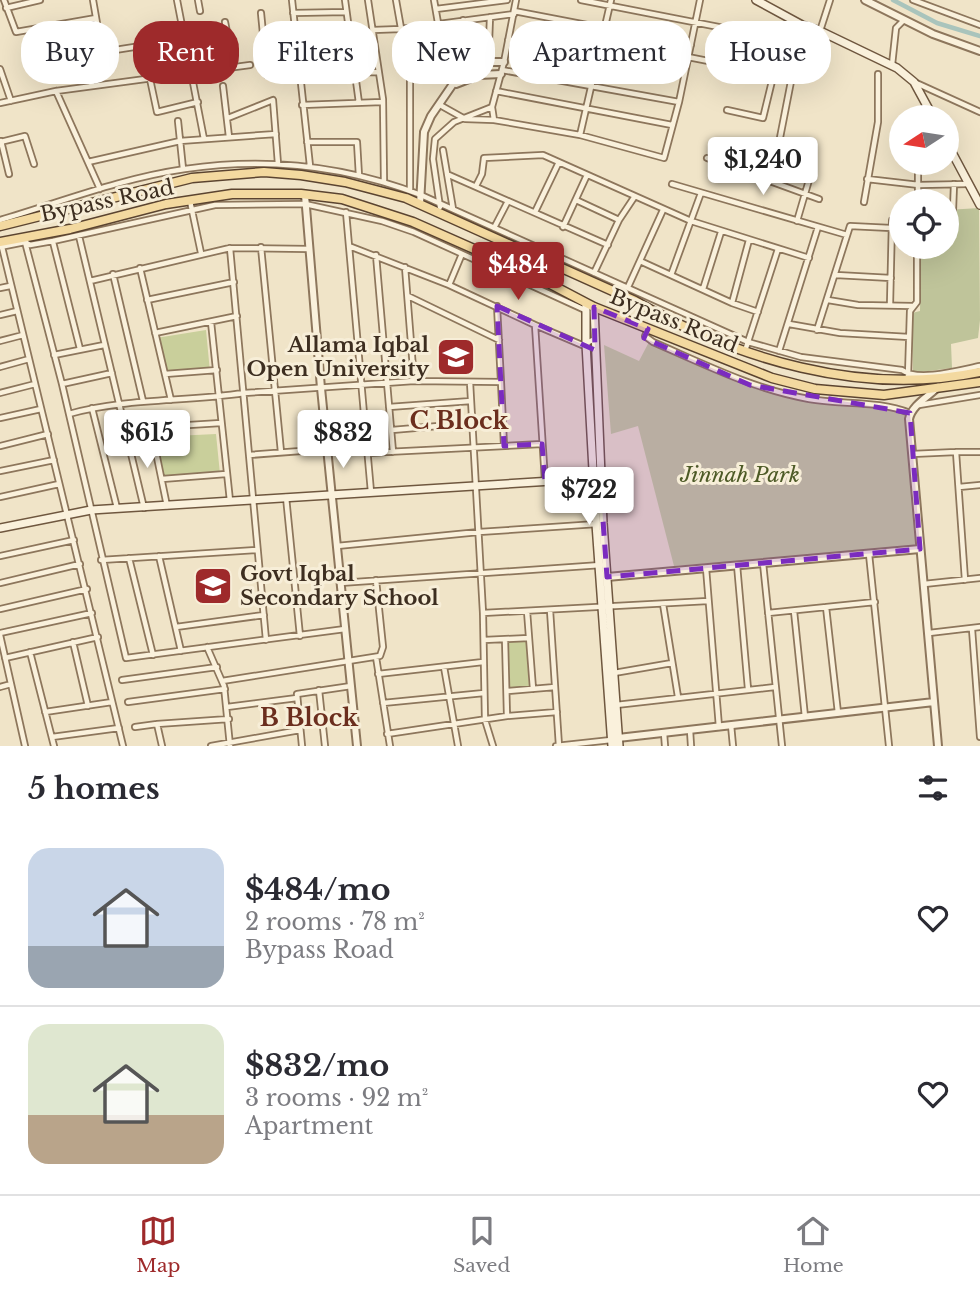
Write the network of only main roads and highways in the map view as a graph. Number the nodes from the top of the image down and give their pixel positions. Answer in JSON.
{"nodes":[{"id":1,"x":756,"y":0,"type":"edge"},
{"id":2,"x":926,"y":105,"type":"edge"},
{"id":3,"x":959,"y":165,"type":"edge"},
{"id":4,"x":352,"y":183,"type":"junction"},
{"id":5,"x":368,"y":187,"type":"junction"},
{"id":6,"x":977,"y":194,"type":"edge"},
{"id":7,"x":348,"y":201,"type":"junction"},
{"id":8,"x":364,"y":204,"type":"junction"},
{"id":9,"x":980,"y":205,"type":"edge"},
{"id":10,"x":0,"y":226,"type":"edge"},
{"id":11,"x":1,"y":245,"type":"edge"},
{"id":12,"x":590,"y":309,"type":"junction"},
{"id":13,"x":980,"y":372,"type":"edge"},
{"id":14,"x":907,"y":378,"type":"junction"},
{"id":15,"x":980,"y":382,"type":"edge"},
{"id":16,"x":905,"y":392,"type":"junction"},
{"id":17,"x":597,"y":478,"type":"junction"},
{"id":18,"x":0,"y":528,"type":"edge"},
{"id":19,"x":602,"y":565,"type":"junction"},
{"id":20,"x":605,"y":607,"type":"junction"},
{"id":21,"x":615,"y":742,"type":"edge"}],
"edges":[{"from":1,"to":2,"type":"main road"},
{"from":3,"to":6,"type":"main road"},
{"from":4,"to":5,"type":"main road"},
{"from":4,"to":7,"type":"main road"},
{"from":4,"to":10,"type":"main road"},
{"from":5,"to":8,"type":"main road"},
{"from":5,"to":14,"type":"main road"},
{"from":6,"to":9,"type":"main road"},
{"from":7,"to":8,"type":"main road","name":"Bypass Road"},
{"from":7,"to":11,"type":"main road","name":"Bypass Road"},
{"from":8,"to":12,"type":"main road","name":"Bypass Road"},
{"from":12,"to":16,"type":"main road","name":"Bypass Road"},
{"from":12,"to":17,"type":"main road"},
{"from":12,"to":17,"type":"main road"},
{"from":13,"to":14,"type":"main road"},
{"from":14,"to":16,"type":"main road"},
{"from":15,"to":16,"type":"main road","name":"Bypass Road"},
{"from":17,"to":18,"type":"main road"},
{"from":17,"to":19,"type":"main road"},
{"from":19,"to":20,"type":"main road"},
{"from":19,"to":20,"type":"main road"},
{"from":20,"to":21,"type":"main road"},
{"from":20,"to":21,"type":"main road"}]}
